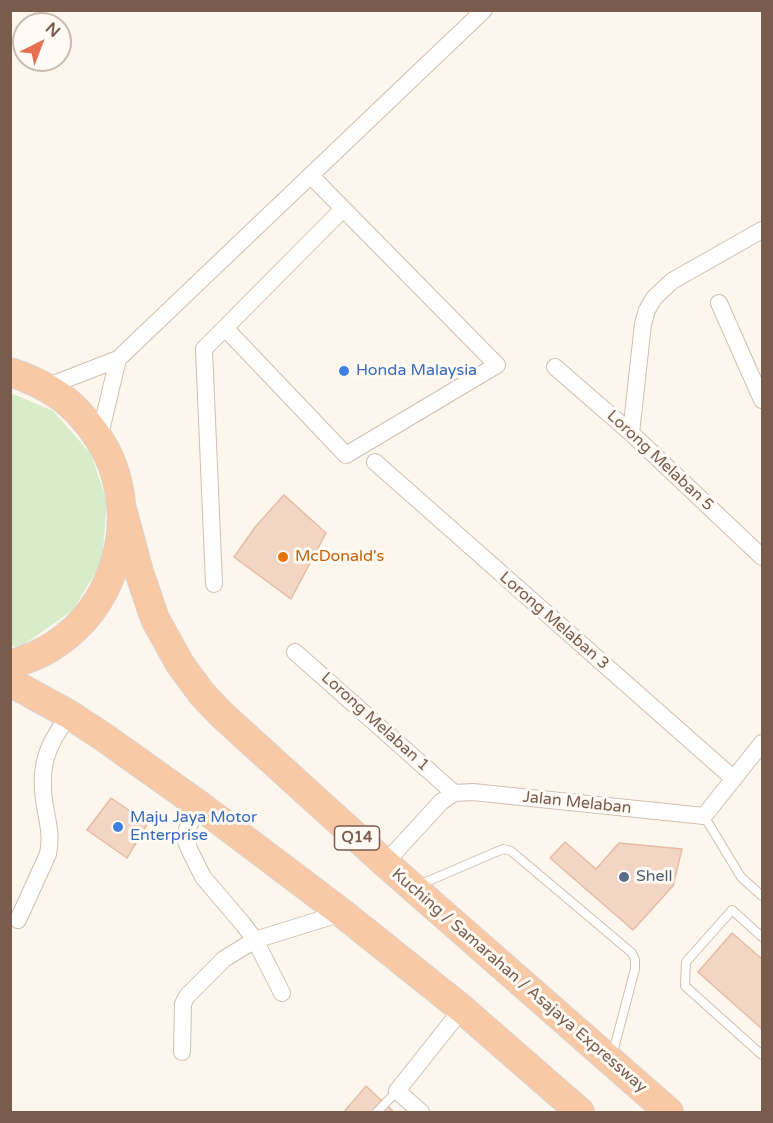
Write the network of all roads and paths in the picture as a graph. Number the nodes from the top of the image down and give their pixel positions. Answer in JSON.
{"nodes":[{"id":1,"x":484,"y":10,"type":"edge"},
{"id":2,"x":311,"y":176,"type":"junction"},
{"id":3,"x":343,"y":209,"type":"junction"},
{"id":4,"x":762,"y":230,"type":"edge"},
{"id":5,"x":719,"y":303,"type":"dead end"},
{"id":6,"x":225,"y":328,"type":"junction"},
{"id":7,"x":118,"y":359,"type":"junction"},
{"id":8,"x":555,"y":367,"type":"dead end"},
{"id":9,"x":11,"y":372,"type":"edge"},
{"id":10,"x":46,"y":387,"type":"junction"},
{"id":11,"x":762,"y":400,"type":"edge"},
{"id":12,"x":631,"y":433,"type":"junction"},
{"id":13,"x":99,"y":439,"type":"junction"},
{"id":14,"x":375,"y":462,"type":"dead end"},
{"id":15,"x":122,"y":509,"type":"junction"},
{"id":16,"x":762,"y":557,"type":"edge"},
{"id":17,"x":214,"y":584,"type":"dead end"},
{"id":18,"x":295,"y":652,"type":"dead end"},
{"id":19,"x":10,"y":665,"type":"edge"},
{"id":20,"x":10,"y":682,"type":"edge"},
{"id":21,"x":70,"y":715,"type":"junction"},
{"id":22,"x":762,"y":743,"type":"edge"},
{"id":23,"x":734,"y":779,"type":"junction"},
{"id":24,"x":454,"y":793,"type":"junction"},
{"id":25,"x":199,"y":805,"type":"junction"},
{"id":26,"x":704,"y":816,"type":"junction"},
{"id":27,"x":385,"y":863,"type":"junction"},
{"id":28,"x":413,"y":888,"type":"junction"},
{"id":29,"x":762,"y":896,"type":"edge"},
{"id":30,"x":342,"y":913,"type":"junction"},
{"id":31,"x":18,"y":920,"type":"dead end"},
{"id":32,"x":762,"y":937,"type":"edge"},
{"id":33,"x":255,"y":940,"type":"junction"},
{"id":34,"x":282,"y":993,"type":"dead end"},
{"id":35,"x":462,"y":1009,"type":"junction"},
{"id":36,"x":182,"y":1052,"type":"dead end"},
{"id":37,"x":762,"y":1055,"type":"edge"},
{"id":38,"x":611,"y":1061,"type":"junction"},
{"id":39,"x":396,"y":1091,"type":"junction"},
{"id":40,"x":377,"y":1113,"type":"edge"},
{"id":41,"x":421,"y":1113,"type":"edge"},
{"id":42,"x":580,"y":1113,"type":"edge"},
{"id":43,"x":669,"y":1113,"type":"edge"}],
"edges":[{"from":1,"to":2,"type":"street"},
{"from":2,"to":3,"type":"street"},
{"from":2,"to":7,"type":"street"},
{"from":3,"to":6,"type":"street"},
{"from":3,"to":6,"type":"street"},
{"from":4,"to":12,"type":"street"},
{"from":5,"to":11,"type":"street"},
{"from":6,"to":17,"type":"street"},
{"from":7,"to":10,"type":"street"},
{"from":7,"to":13,"type":"street"},
{"from":8,"to":12,"type":"street","name":"Lorong Melaban 5"},
{"from":9,"to":10,"type":"highway","name":"Kuching / Samarahan / Asajaya Expressway","number":"Q14"},
{"from":10,"to":13,"type":"highway","name":"Kuching / Samarahan / Asajaya Expressway","number":"Q14"},
{"from":12,"to":16,"type":"street","name":"Lorong Melaban 5"},
{"from":13,"to":15,"type":"highway","name":"Kuching / Samarahan / Asajaya Expressway","number":"Q14"},
{"from":14,"to":23,"type":"street","name":"Lorong Melaban 3"},
{"from":15,"to":19,"type":"highway","name":"Kuching / Samarahan / Asajaya Expressway","number":"Q14"},
{"from":15,"to":27,"type":"highway","name":"Kuching / Samarahan / Asajaya Expressway","number":"Q14"},
{"from":18,"to":24,"type":"street","name":"Lorong Melaban 1"},
{"from":20,"to":21,"type":"highway"},
{"from":21,"to":25,"type":"highway"},
{"from":21,"to":31,"type":"street"},
{"from":22,"to":23,"type":"street"},
{"from":23,"to":26,"type":"street"},
{"from":24,"to":26,"type":"street","name":"Jalan Melaban"},
{"from":24,"to":27,"type":"street"},
{"from":25,"to":30,"type":"highway"},
{"from":25,"to":33,"type":"street"},
{"from":26,"to":29,"type":"lane"},
{"from":27,"to":28,"type":"highway","name":"Kuching / Samarahan / Asajaya Expressway","number":"Q14"},
{"from":28,"to":38,"type":"highway","name":"Kuching / Samarahan / Asajaya Expressway","number":"Q14"},
{"from":28,"to":38,"type":"lane"},
{"from":30,"to":33,"type":"street"},
{"from":30,"to":35,"type":"highway"},
{"from":32,"to":37,"type":"lane"},
{"from":33,"to":34,"type":"street"},
{"from":33,"to":36,"type":"street"},
{"from":35,"to":39,"type":"street"},
{"from":35,"to":42,"type":"highway"},
{"from":38,"to":43,"type":"highway","name":"Kuching / Samarahan / Asajaya Expressway","number":"Q14"},
{"from":39,"to":40,"type":"lane"},
{"from":39,"to":41,"type":"street"}]}
